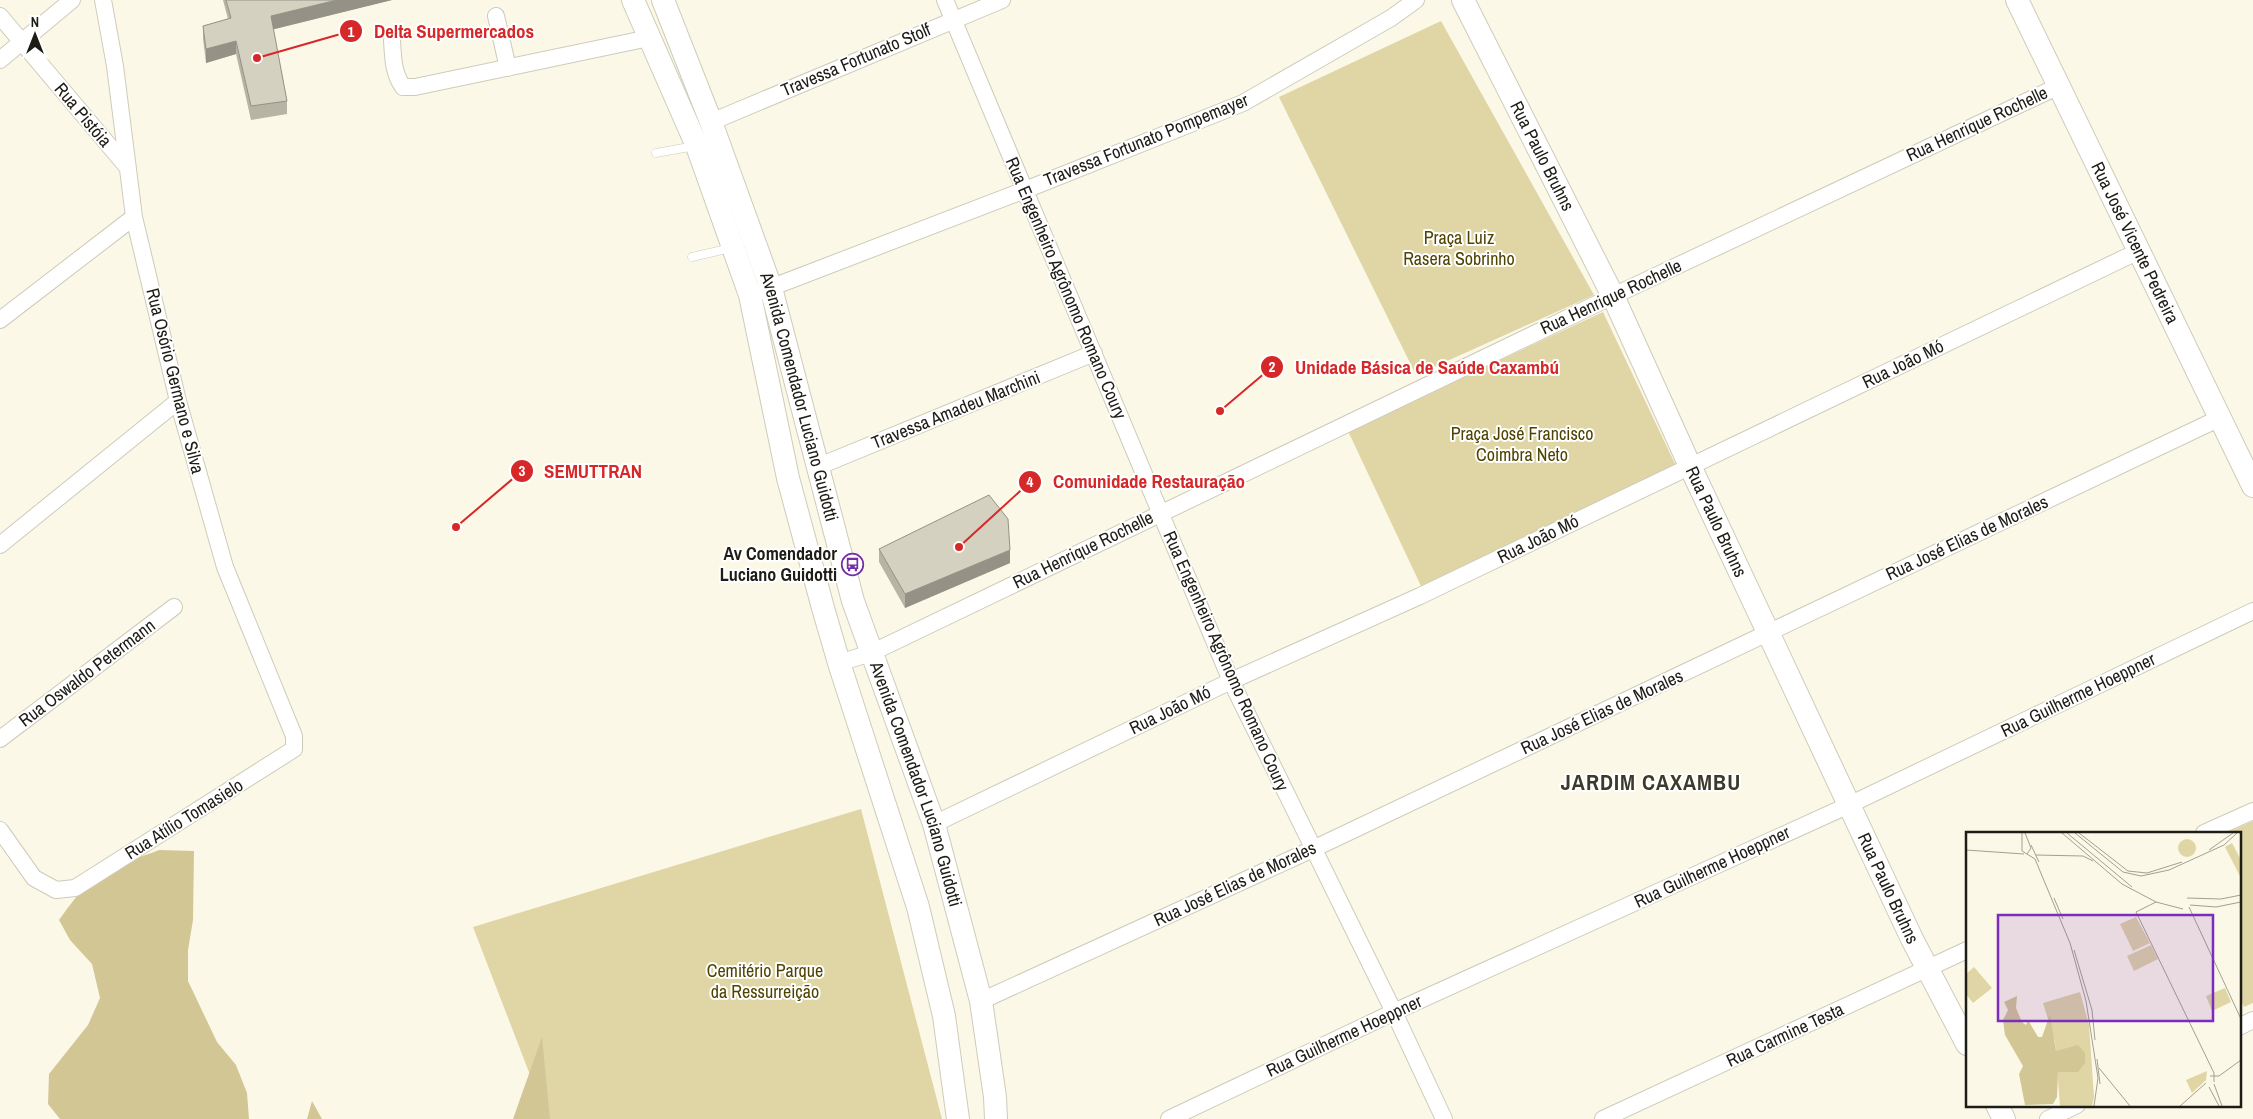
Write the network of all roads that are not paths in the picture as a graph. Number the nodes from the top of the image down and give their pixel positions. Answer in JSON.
{"nodes":[{"id":1,"x":72,"y":0,"type":"edge"},
{"id":2,"x":103,"y":0,"type":"edge"},
{"id":3,"x":633,"y":0,"type":"edge"},
{"id":4,"x":663,"y":0,"type":"edge"},
{"id":5,"x":945,"y":0,"type":"edge"},
{"id":6,"x":1002,"y":0,"type":"edge"},
{"id":7,"x":1416,"y":0,"type":"edge"},
{"id":8,"x":1463,"y":0,"type":"edge"},
{"id":9,"x":2017,"y":0,"type":"edge"},
{"id":10,"x":0,"y":16,"type":"edge"},
{"id":11,"x":496,"y":16,"type":"dead end"},
{"id":12,"x":953,"y":19,"type":"junction"},
{"id":13,"x":649,"y":38,"type":"junction"},
{"id":14,"x":392,"y":40,"type":"dead end"},
{"id":15,"x":22,"y":42,"type":"junction"},
{"id":16,"x":0,"y":60,"type":"edge"},
{"id":17,"x":508,"y":68,"type":"junction"},
{"id":18,"x":2059,"y":86,"type":"junction"},
{"id":19,"x":711,"y":122,"type":"junction"},
{"id":20,"x":697,"y":146,"type":"junction"},
{"id":21,"x":656,"y":154,"type":"dead end"},
{"id":22,"x":128,"y":168,"type":"junction"},
{"id":23,"x":1024,"y":190,"type":"junction"},
{"id":24,"x":134,"y":218,"type":"junction"},
{"id":25,"x":733,"y":247,"type":"junction"},
{"id":26,"x":2139,"y":251,"type":"junction"},
{"id":27,"x":692,"y":257,"type":"dead end"},
{"id":28,"x":771,"y":288,"type":"junction"},
{"id":29,"x":750,"y":295,"type":"junction"},
{"id":30,"x":1613,"y":296,"type":"junction"},
{"id":31,"x":0,"y":320,"type":"edge"},
{"id":32,"x":1094,"y":353,"type":"junction"},
{"id":33,"x":178,"y":401,"type":"junction"},
{"id":34,"x":2220,"y":418,"type":"junction"},
{"id":35,"x":1690,"y":466,"type":"junction"},
{"id":36,"x":817,"y":467,"type":"junction"},
{"id":37,"x":2253,"y":486,"type":"edge"},
{"id":38,"x":1160,"y":513,"type":"junction"},
{"id":39,"x":0,"y":546,"type":"edge"},
{"id":40,"x":174,"y":607,"type":"dead end"},
{"id":41,"x":2253,"y":611,"type":"edge"},
{"id":42,"x":1768,"y":633,"type":"junction"},
{"id":43,"x":872,"y":653,"type":"junction"},
{"id":44,"x":838,"y":663,"type":"junction"},
{"id":45,"x":1231,"y":681,"type":"junction"},
{"id":46,"x":0,"y":739,"type":"edge"},
{"id":47,"x":294,"y":749,"type":"joint"},
{"id":48,"x":1849,"y":805,"type":"junction"},
{"id":49,"x":2253,"y":811,"type":"edge"},
{"id":50,"x":934,"y":824,"type":"junction"},
{"id":51,"x":0,"y":830,"type":"edge"},
{"id":52,"x":2206,"y":832,"type":"edge"},
{"id":53,"x":1313,"y":849,"type":"junction"},
{"id":54,"x":1966,"y":951,"type":"edge"},
{"id":55,"x":1928,"y":970,"type":"junction"},
{"id":56,"x":981,"y":1001,"type":"junction"},
{"id":57,"x":1394,"y":1012,"type":"junction"},
{"id":58,"x":2253,"y":1020,"type":"edge"},
{"id":59,"x":2240,"y":1026,"type":"edge"},
{"id":60,"x":1966,"y":1042,"type":"edge"},
{"id":61,"x":1998,"y":1106,"type":"edge"},
{"id":62,"x":2075,"y":1106,"type":"edge"},
{"id":63,"x":958,"y":1119,"type":"edge"},
{"id":64,"x":996,"y":1119,"type":"edge"},
{"id":65,"x":1169,"y":1119,"type":"edge"},
{"id":66,"x":1444,"y":1119,"type":"edge"},
{"id":67,"x":1603,"y":1119,"type":"edge"},
{"id":68,"x":2004,"y":1119,"type":"edge"},
{"id":69,"x":2048,"y":1119,"type":"edge"}],
"edges":[{"from":1,"to":15,"type":"street"},
{"from":2,"to":22,"type":"street","name":"Rua Osório Germano e Silva"},
{"from":3,"to":13,"type":"main road","name":"Avenida Comendador Luciano Guidotti"},
{"from":4,"to":19,"type":"main road","name":"Avenida Comendador Luciano Guidotti"},
{"from":5,"to":12,"type":"street","name":"Rua Engenheiro Agrônomo Romano Coury"},
{"from":6,"to":12,"type":"street","name":"Travessa Fortunato Stolf"},
{"from":7,"to":23,"type":"street","name":"Travessa Fortunato Pompemayer"},
{"from":8,"to":30,"type":"main road","name":"Rua Paulo Bruhns"},
{"from":9,"to":18,"type":"main road","name":"Rua José Vicente Pedreira"},
{"from":10,"to":15,"type":"street","name":"Rua Pistóia"},
{"from":11,"to":17,"type":"street"},
{"from":12,"to":19,"type":"street","name":"Travessa Fortunato Stolf"},
{"from":12,"to":23,"type":"street","name":"Rua Engenheiro Agrônomo Romano Coury"},
{"from":13,"to":17,"type":"street"},
{"from":13,"to":20,"type":"main road","name":"Avenida Comendador Luciano Guidotti"},
{"from":14,"to":17,"type":"street"},
{"from":15,"to":16,"type":"street"},
{"from":15,"to":22,"type":"street","name":"Rua Pistóia"},
{"from":18,"to":26,"type":"main road","name":"Rua José Vicente Pedreira"},
{"from":18,"to":30,"type":"street","name":"Rua Henrique Rochelle"},
{"from":19,"to":28,"type":"main road","name":"Avenida Comendador Luciano Guidotti"},
{"from":20,"to":21,"type":"lane"},
{"from":20,"to":25,"type":"main road","name":"Avenida Comendador Luciano Guidotti"},
{"from":22,"to":24,"type":"street","name":"Rua Osório Germano e Silva"},
{"from":23,"to":28,"type":"street","name":"Travessa Fortunato Pompemayer"},
{"from":23,"to":32,"type":"street","name":"Rua Engenheiro Agrônomo Romano Coury"},
{"from":24,"to":31,"type":"street"},
{"from":24,"to":33,"type":"street","name":"Rua Osório Germano e Silva"},
{"from":25,"to":27,"type":"lane"},
{"from":25,"to":29,"type":"main road","name":"Avenida Comendador Luciano Guidotti"},
{"from":26,"to":34,"type":"main road","name":"Rua José Vicente Pedreira"},
{"from":26,"to":35,"type":"street","name":"Rua João Mó"},
{"from":28,"to":29,"type":"street","name":"Travessa Fortunato Pompemayer"},
{"from":28,"to":36,"type":"main road","name":"Avenida Comendador Luciano Guidotti"},
{"from":29,"to":44,"type":"main road","name":"Avenida Comendador Luciano Guidotti"},
{"from":30,"to":35,"type":"main road","name":"Rua Paulo Bruhns"},
{"from":30,"to":38,"type":"street","name":"Rua Henrique Rochelle"},
{"from":32,"to":36,"type":"street","name":"Travessa Amadeu Marchini"},
{"from":32,"to":38,"type":"street","name":"Rua Engenheiro Agrônomo Romano Coury"},
{"from":33,"to":39,"type":"street"},
{"from":33,"to":47,"type":"street","name":"Rua Osório Germano e Silva"},
{"from":34,"to":37,"type":"main road","name":"Rua José Vicente Pedreira"},
{"from":34,"to":42,"type":"street","name":"Rua José Elias de Morales"},
{"from":35,"to":42,"type":"main road","name":"Rua Paulo Bruhns"},
{"from":35,"to":45,"type":"street","name":"Rua João Mó"},
{"from":36,"to":43,"type":"main road","name":"Avenida Comendador Luciano Guidotti"},
{"from":38,"to":43,"type":"street","name":"Rua Henrique Rochelle"},
{"from":38,"to":45,"type":"street","name":"Rua Engenheiro Agrônomo Romano Coury"},
{"from":40,"to":46,"type":"street","name":"Rua Oswaldo Petermann"},
{"from":41,"to":48,"type":"street","name":"Rua Guilherme Hoeppner"},
{"from":42,"to":48,"type":"main road","name":"Rua Paulo Bruhns"},
{"from":42,"to":53,"type":"street","name":"Rua José Elias de Morales"},
{"from":43,"to":44,"type":"street","name":"Rua Henrique Rochelle"},
{"from":43,"to":50,"type":"main road","name":"Avenida Comendador Luciano Guidotti"},
{"from":44,"to":63,"type":"main road","name":"Avenida Comendador Luciano Guidotti"},
{"from":45,"to":50,"type":"street","name":"Rua João Mó"},
{"from":45,"to":53,"type":"street","name":"Rua Engenheiro Agrônomo Romano Coury"},
{"from":47,"to":51,"type":"street","name":"Rua Atílio Tomasielo"},
{"from":48,"to":55,"type":"main road","name":"Rua Paulo Bruhns"},
{"from":48,"to":57,"type":"street","name":"Rua Guilherme Hoeppner"},
{"from":49,"to":52,"type":"street"},
{"from":50,"to":56,"type":"main road","name":"Avenida Comendador Luciano Guidotti"},
{"from":53,"to":56,"type":"street","name":"Rua José Elias de Morales"},
{"from":53,"to":57,"type":"street","name":"Rua Engenheiro Agrônomo Romano Coury"},
{"from":54,"to":55,"type":"street","name":"Rua Carmine Testa"},
{"from":55,"to":60,"type":"main road","name":"Rua Paulo Bruhns"},
{"from":55,"to":67,"type":"street","name":"Rua Carmine Testa"},
{"from":56,"to":64,"type":"main road","name":"Avenida Comendador Luciano Guidotti"},
{"from":57,"to":65,"type":"street","name":"Rua Guilherme Hoeppner"},
{"from":57,"to":66,"type":"street","name":"Rua Engenheiro Agrônomo Romano Coury"},
{"from":58,"to":59,"type":"street"},
{"from":61,"to":68,"type":"main road"},
{"from":62,"to":69,"type":"street"}]}
